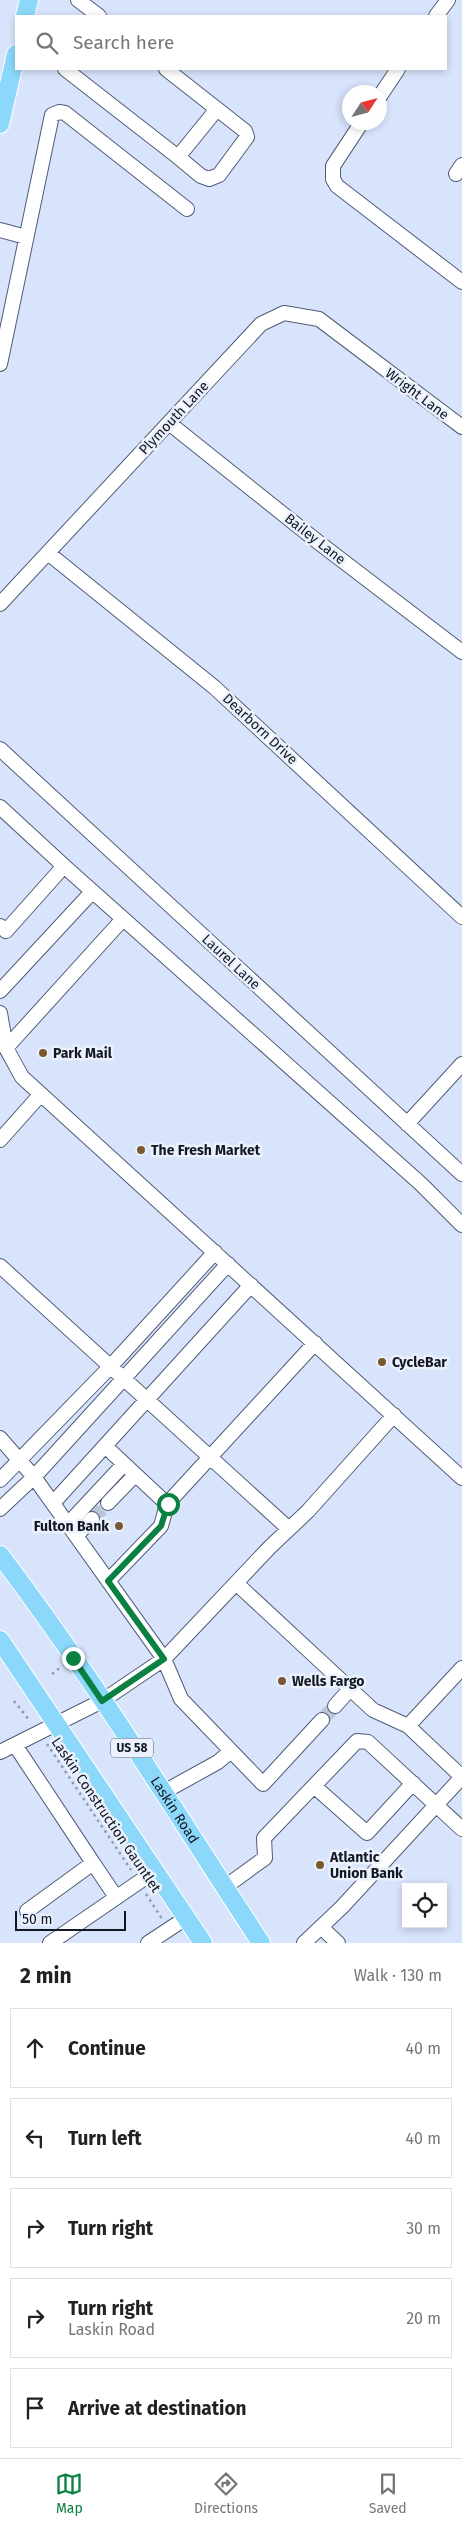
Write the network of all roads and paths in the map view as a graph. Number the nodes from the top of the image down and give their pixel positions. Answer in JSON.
{"nodes":[{"id":1,"x":29,"y":0,"type":"edge"},
{"id":2,"x":78,"y":0,"type":"edge"},
{"id":3,"x":448,"y":0,"type":"edge"},
{"id":4,"x":92,"y":14,"type":"edge"},
{"id":5,"x":25,"y":15,"type":"edge"},
{"id":6,"x":437,"y":15,"type":"edge"},
{"id":7,"x":15,"y":58,"type":"edge"},
{"id":8,"x":66,"y":70,"type":"edge"},
{"id":9,"x":167,"y":70,"type":"edge"},
{"id":10,"x":397,"y":70,"type":"edge"},
{"id":11,"x":387,"y":85,"type":"edge"},
{"id":12,"x":217,"y":108,"type":"junction"},
{"id":13,"x":0,"y":124,"type":"edge"},
{"id":14,"x":357,"y":130,"type":"edge"},
{"id":15,"x":178,"y":157,"type":"junction"},
{"id":16,"x":187,"y":209,"type":"dead end"},
{"id":17,"x":0,"y":230,"type":"edge"},
{"id":18,"x":26,"y":237,"type":"junction"},
{"id":19,"x":462,"y":282,"type":"edge"},
{"id":20,"x":371,"y":360,"type":"joint"},
{"id":21,"x":0,"y":364,"type":"edge"},
{"id":22,"x":169,"y":423,"type":"junction"},
{"id":23,"x":462,"y":427,"type":"edge"},
{"id":24,"x":48,"y":553,"type":"junction"},
{"id":25,"x":0,"y":604,"type":"edge"},
{"id":26,"x":462,"y":652,"type":"edge"},
{"id":27,"x":0,"y":749,"type":"edge"},
{"id":28,"x":0,"y":807,"type":"edge"},
{"id":29,"x":64,"y":866,"type":"junction"},
{"id":30,"x":92,"y":892,"type":"junction"},
{"id":31,"x":462,"y":917,"type":"edge"},
{"id":32,"x":123,"y":919,"type":"junction"},
{"id":33,"x":0,"y":926,"type":"edge"},
{"id":34,"x":0,"y":991,"type":"edge"},
{"id":35,"x":0,"y":1013,"type":"edge"},
{"id":36,"x":3,"y":1047,"type":"edge"},
{"id":37,"x":462,"y":1064,"type":"edge"},
{"id":38,"x":41,"y":1094,"type":"junction"},
{"id":39,"x":407,"y":1124,"type":"junction"},
{"id":40,"x":0,"y":1140,"type":"edge"},
{"id":41,"x":462,"y":1174,"type":"edge"},
{"id":42,"x":462,"y":1225,"type":"edge"},
{"id":43,"x":215,"y":1252,"type":"junction"},
{"id":44,"x":228,"y":1264,"type":"junction"},
{"id":45,"x":0,"y":1266,"type":"edge"},
{"id":46,"x":251,"y":1285,"type":"junction"},
{"id":47,"x":315,"y":1343,"type":"junction"},
{"id":48,"x":110,"y":1367,"type":"junction"},
{"id":49,"x":123,"y":1378,"type":"junction"},
{"id":50,"x":147,"y":1400,"type":"junction"},
{"id":51,"x":394,"y":1415,"type":"junction"},
{"id":52,"x":0,"y":1438,"type":"edge"},
{"id":53,"x":105,"y":1446,"type":"junction"},
{"id":54,"x":209,"y":1457,"type":"junction"},
{"id":55,"x":21,"y":1461,"type":"junction"},
{"id":56,"x":124,"y":1464,"type":"junction"},
{"id":57,"x":135,"y":1475,"type":"junction"},
{"id":58,"x":34,"y":1477,"type":"junction"},
{"id":59,"x":462,"y":1478,"type":"edge"},
{"id":60,"x":0,"y":1480,"type":"edge"},
{"id":61,"x":53,"y":1503,"type":"junction"},
{"id":62,"x":108,"y":1503,"type":"tunnel mouth"},
{"id":63,"x":168,"y":1504,"type":"junction"},
{"id":64,"x":0,"y":1509,"type":"edge"},
{"id":65,"x":92,"y":1519,"type":"tunnel mouth"},
{"id":66,"x":68,"y":1524,"type":"junction"},
{"id":67,"x":288,"y":1529,"type":"junction"},
{"id":68,"x":76,"y":1536,"type":"junction"},
{"id":69,"x":0,"y":1555,"type":"edge"},
{"id":70,"x":108,"y":1581,"type":"junction"},
{"id":71,"x":236,"y":1583,"type":"junction"},
{"id":72,"x":0,"y":1640,"type":"edge"},
{"id":73,"x":164,"y":1659,"type":"junction"},
{"id":74,"x":62,"y":1667,"type":"dead end"},
{"id":75,"x":462,"y":1668,"type":"edge"},
{"id":76,"x":52,"y":1674,"type":"dead end"},
{"id":77,"x":350,"y":1689,"type":"junction"},
{"id":78,"x":14,"y":1701,"type":"dead end"},
{"id":79,"x":102,"y":1701,"type":"junction"},
{"id":80,"x":334,"y":1706,"type":"tunnel mouth"},
{"id":81,"x":322,"y":1720,"type":"tunnel mouth"},
{"id":82,"x":58,"y":1724,"type":"junction"},
{"id":83,"x":408,"y":1726,"type":"junction"},
{"id":84,"x":40,"y":1734,"type":"junction"},
{"id":85,"x":5,"y":1747,"type":"edge"},
{"id":86,"x":231,"y":1751,"type":"junction"},
{"id":87,"x":462,"y":1777,"type":"edge"},
{"id":88,"x":412,"y":1783,"type":"junction"},
{"id":89,"x":314,"y":1786,"type":"junction"},
{"id":90,"x":162,"y":1793,"type":"junction"},
{"id":91,"x":436,"y":1805,"type":"junction"},
{"id":92,"x":462,"y":1829,"type":"edge"},
{"id":93,"x":94,"y":1863,"type":"junction"},
{"id":94,"x":154,"y":1871,"type":"junction"},
{"id":95,"x":139,"y":1882,"type":"junction"},
{"id":96,"x":225,"y":1887,"type":"junction"},
{"id":97,"x":116,"y":1897,"type":"junction"},
{"id":98,"x":27,"y":1911,"type":"dead end"},
{"id":99,"x":186,"y":1918,"type":"junction"},
{"id":100,"x":322,"y":1928,"type":"junction"},
{"id":101,"x":169,"y":1929,"type":"junction"},
{"id":102,"x":50,"y":1943,"type":"edge"},
{"id":103,"x":148,"y":1943,"type":"edge"},
{"id":104,"x":203,"y":1943,"type":"edge"},
{"id":105,"x":261,"y":1943,"type":"edge"},
{"id":106,"x":304,"y":1943,"type":"edge"},
{"id":107,"x":338,"y":1943,"type":"edge"}],
"edges":[{"from":1,"to":5,"type":"main road"},
{"from":2,"to":4,"type":"street"},
{"from":3,"to":6,"type":"street"},
{"from":7,"to":13,"type":"main road"},
{"from":8,"to":15,"type":"street"},
{"from":9,"to":12,"type":"street"},
{"from":10,"to":11,"type":"street"},
{"from":12,"to":15,"type":"street"},
{"from":12,"to":15,"type":"street"},
{"from":14,"to":19,"type":"street"},
{"from":16,"to":18,"type":"street"},
{"from":17,"to":18,"type":"street"},
{"from":18,"to":21,"type":"street"},
{"from":20,"to":22,"type":"street","name":"Plymouth Lane"},
{"from":20,"to":23,"type":"street","name":"Wright Lane"},
{"from":22,"to":24,"type":"street","name":"Plymouth Lane"},
{"from":22,"to":26,"type":"street","name":"Bailey Lane"},
{"from":24,"to":25,"type":"street","name":"Plymouth Lane"},
{"from":24,"to":31,"type":"street","name":"Dearborn Drive"},
{"from":27,"to":39,"type":"street","name":"Laurel Lane"},
{"from":28,"to":29,"type":"street"},
{"from":29,"to":30,"type":"street"},
{"from":29,"to":33,"type":"street"},
{"from":30,"to":32,"type":"street"},
{"from":30,"to":34,"type":"street"},
{"from":32,"to":36,"type":"street"},
{"from":32,"to":42,"type":"street"},
{"from":35,"to":36,"type":"street"},
{"from":36,"to":38,"type":"street"},
{"from":37,"to":39,"type":"street"},
{"from":38,"to":40,"type":"street"},
{"from":38,"to":43,"type":"street"},
{"from":39,"to":41,"type":"street","name":"Laurel Lane"},
{"from":43,"to":44,"type":"street"},
{"from":43,"to":48,"type":"street"},
{"from":44,"to":46,"type":"street"},
{"from":44,"to":49,"type":"street"},
{"from":45,"to":48,"type":"street"},
{"from":46,"to":47,"type":"street"},
{"from":46,"to":50,"type":"street"},
{"from":47,"to":51,"type":"street"},
{"from":47,"to":54,"type":"street"},
{"from":48,"to":49,"type":"street"},
{"from":48,"to":55,"type":"street"},
{"from":49,"to":50,"type":"street"},
{"from":49,"to":58,"type":"street"},
{"from":50,"to":53,"type":"street"},
{"from":50,"to":54,"type":"street"},
{"from":51,"to":59,"type":"street"},
{"from":51,"to":67,"type":"street"},
{"from":52,"to":55,"type":"street"},
{"from":53,"to":56,"type":"street"},
{"from":53,"to":61,"type":"street"},
{"from":54,"to":63,"type":"street"},
{"from":54,"to":67,"type":"street"},
{"from":55,"to":58,"type":"street"},
{"from":55,"to":60,"type":"street"},
{"from":56,"to":57,"type":"street"},
{"from":56,"to":66,"type":"street"},
{"from":57,"to":62,"type":"street"},
{"from":57,"to":63,"type":"street"},
{"from":58,"to":61,"type":"street"},
{"from":58,"to":64,"type":"street"},
{"from":61,"to":66,"type":"street"},
{"from":63,"to":70,"type":"street"},
{"from":65,"to":68,"type":"street"},
{"from":66,"to":68,"type":"street"},
{"from":67,"to":71,"type":"street"},
{"from":68,"to":70,"type":"street"},
{"from":69,"to":79,"type":"main road","name":"Laskin Road","number":"US 58"},
{"from":70,"to":73,"type":"street"},
{"from":71,"to":73,"type":"street"},
{"from":71,"to":77,"type":"street"},
{"from":72,"to":82,"type":"main road"},
{"from":73,"to":79,"type":"street"},
{"from":73,"to":86,"type":"street"},
{"from":74,"to":76,"type":"path"},
{"from":75,"to":83,"type":"street"},
{"from":77,"to":80,"type":"street"},
{"from":77,"to":83,"type":"street"},
{"from":78,"to":84,"type":"path","name":"Laskin Construction Gauntlet"},
{"from":79,"to":82,"type":"street"},
{"from":79,"to":90,"type":"main road","name":"Laskin Road","number":"US 58"},
{"from":81,"to":86,"type":"street"},
{"from":82,"to":84,"type":"street"},
{"from":82,"to":94,"type":"main road"},
{"from":83,"to":87,"type":"street"},
{"from":84,"to":85,"type":"street"},
{"from":84,"to":95,"type":"path","name":"Laskin Construction Gauntlet"},
{"from":85,"to":93,"type":"street"},
{"from":86,"to":90,"type":"street"},
{"from":87,"to":91,"type":"street"},
{"from":88,"to":89,"type":"street"},
{"from":88,"to":89,"type":"street"},
{"from":88,"to":91,"type":"street"},
{"from":89,"to":96,"type":"street"},
{"from":90,"to":96,"type":"main road","name":"Laskin Road","number":"US 58"},
{"from":91,"to":92,"type":"street"},
{"from":91,"to":100,"type":"street"},
{"from":93,"to":97,"type":"street"},
{"from":93,"to":98,"type":"street"},
{"from":94,"to":95,"type":"street"},
{"from":94,"to":99,"type":"main road"},
{"from":95,"to":97,"type":"street"},
{"from":95,"to":101,"type":"path","name":"Laskin Construction Gauntlet"},
{"from":96,"to":105,"type":"main road","name":"Laskin Road","number":"US 58"},
{"from":97,"to":102,"type":"street"},
{"from":99,"to":101,"type":"street"},
{"from":99,"to":104,"type":"main road"},
{"from":100,"to":106,"type":"street"},
{"from":100,"to":107,"type":"street"},
{"from":101,"to":103,"type":"street"}]}
